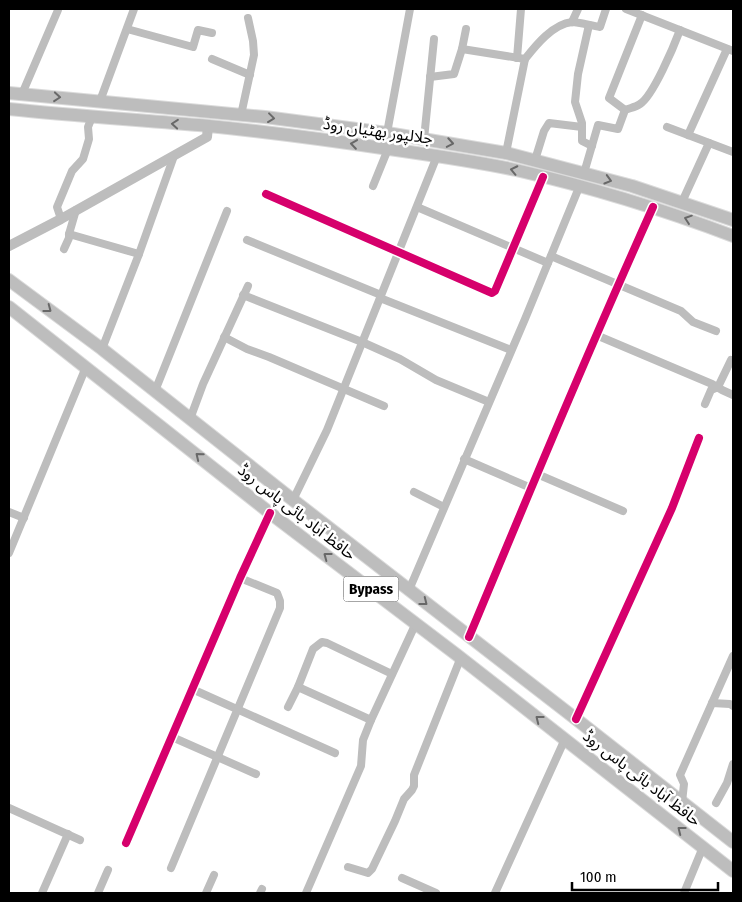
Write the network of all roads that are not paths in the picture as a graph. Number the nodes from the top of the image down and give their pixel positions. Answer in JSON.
{"nodes":[{"id":1,"x":134,"y":9,"type":"edge"},
{"id":2,"x":410,"y":9,"type":"edge"},
{"id":3,"x":521,"y":9,"type":"edge"},
{"id":4,"x":578,"y":9,"type":"edge"},
{"id":5,"x":606,"y":9,"type":"edge"},
{"id":6,"x":626,"y":9,"type":"edge"},
{"id":7,"x":58,"y":10,"type":"edge"},
{"id":8,"x":642,"y":15,"type":"junction"},
{"id":9,"x":248,"y":18,"type":"dead end"},
{"id":10,"x":572,"y":22,"type":"junction"},
{"id":11,"x":588,"y":25,"type":"junction"},
{"id":12,"x":127,"y":29,"type":"junction"},
{"id":13,"x":466,"y":29,"type":"dead end"},
{"id":14,"x":680,"y":30,"type":"junction"},
{"id":15,"x":212,"y":33,"type":"dead end"},
{"id":16,"x":434,"y":39,"type":"dead end"},
{"id":17,"x":462,"y":49,"type":"junction"},
{"id":18,"x":730,"y":50,"type":"edge"},
{"id":19,"x":521,"y":58,"type":"junction"},
{"id":20,"x":212,"y":59,"type":"dead end"},
{"id":21,"x":250,"y":75,"type":"junction"},
{"id":22,"x":430,"y":77,"type":"junction"},
{"id":23,"x":9,"y":93,"type":"edge"},
{"id":24,"x":22,"y":94,"type":"junction"},
{"id":25,"x":100,"y":101,"type":"junction"},
{"id":26,"x":9,"y":108,"type":"edge"},
{"id":27,"x":625,"y":110,"type":"junction"},
{"id":28,"x":241,"y":115,"type":"junction"},
{"id":29,"x":92,"y":117,"type":"junction"},
{"id":30,"x":208,"y":126,"type":"junction"},
{"id":31,"x":667,"y":126,"type":"dead end"},
{"id":32,"x":582,"y":127,"type":"junction"},
{"id":33,"x":387,"y":133,"type":"junction"},
{"id":34,"x":688,"y":135,"type":"junction"},
{"id":35,"x":424,"y":139,"type":"junction"},
{"id":36,"x":709,"y":143,"type":"junction"},
{"id":37,"x":592,"y":146,"type":"junction"},
{"id":38,"x":388,"y":149,"type":"junction"},
{"id":39,"x":733,"y":152,"type":"edge"},
{"id":40,"x":506,"y":153,"type":"junction"},
{"id":41,"x":174,"y":156,"type":"junction"},
{"id":42,"x":437,"y":156,"type":"junction"},
{"id":43,"x":535,"y":160,"type":"junction"},
{"id":44,"x":584,"y":173,"type":"junction"},
{"id":45,"x":543,"y":177,"type":"junction"},
{"id":46,"x":580,"y":185,"type":"junction"},
{"id":47,"x":373,"y":186,"type":"dead end"},
{"id":48,"x":266,"y":194,"type":"dead end"},
{"id":49,"x":682,"y":202,"type":"junction"},
{"id":50,"x":417,"y":207,"type":"junction"},
{"id":51,"x":653,"y":207,"type":"junction"},
{"id":52,"x":76,"y":210,"type":"junction"},
{"id":53,"x":227,"y":211,"type":"dead end"},
{"id":54,"x":61,"y":219,"type":"junction"},
{"id":55,"x":733,"y":220,"type":"edge"},
{"id":56,"x":69,"y":234,"type":"junction"},
{"id":57,"x":733,"y":236,"type":"edge"},
{"id":58,"x":247,"y":240,"type":"dead end"},
{"id":59,"x":9,"y":246,"type":"edge"},
{"id":60,"x":513,"y":248,"type":"junction"},
{"id":61,"x":64,"y":249,"type":"dead end"},
{"id":62,"x":399,"y":252,"type":"junction"},
{"id":63,"x":139,"y":254,"type":"junction"},
{"id":64,"x":549,"y":260,"type":"junction"},
{"id":65,"x":9,"y":280,"type":"edge"},
{"id":66,"x":618,"y":285,"type":"junction"},
{"id":67,"x":248,"y":286,"type":"dead end"},
{"id":68,"x":243,"y":295,"type":"junction"},
{"id":69,"x":381,"y":297,"type":"junction"},
{"id":70,"x":9,"y":307,"type":"edge"},
{"id":71,"x":716,"y":332,"type":"dead end"},
{"id":72,"x":596,"y":335,"type":"junction"},
{"id":73,"x":224,"y":337,"type":"junction"},
{"id":74,"x":362,"y":342,"type":"junction"},
{"id":75,"x":102,"y":349,"type":"junction"},
{"id":76,"x":511,"y":350,"type":"junction"},
{"id":77,"x":731,"y":360,"type":"dead end"},
{"id":78,"x":86,"y":367,"type":"junction"},
{"id":79,"x":718,"y":387,"type":"junction"},
{"id":80,"x":344,"y":388,"type":"junction"},
{"id":81,"x":155,"y":391,"type":"junction"},
{"id":82,"x":733,"y":395,"type":"edge"},
{"id":83,"x":489,"y":402,"type":"junction"},
{"id":84,"x":705,"y":404,"type":"dead end"},
{"id":85,"x":384,"y":406,"type":"dead end"},
{"id":86,"x":190,"y":419,"type":"junction"},
{"id":87,"x":699,"y":438,"type":"dead end"},
{"id":88,"x":464,"y":459,"type":"junction"},
{"id":89,"x":536,"y":474,"type":"junction"},
{"id":90,"x":531,"y":488,"type":"junction"},
{"id":91,"x":414,"y":492,"type":"dead end"},
{"id":92,"x":293,"y":500,"type":"junction"},
{"id":93,"x":444,"y":507,"type":"junction"},
{"id":94,"x":623,"y":511,"type":"dead end"},
{"id":95,"x":9,"y":512,"type":"edge"},
{"id":96,"x":270,"y":513,"type":"junction"},
{"id":97,"x":24,"y":518,"type":"junction"},
{"id":98,"x":9,"y":553,"type":"edge"},
{"id":99,"x":240,"y":578,"type":"junction"},
{"id":100,"x":409,"y":590,"type":"junction"},
{"id":101,"x":416,"y":623,"type":"junction"},
{"id":102,"x":469,"y":637,"type":"junction"},
{"id":103,"x":460,"y":657,"type":"junction"},
{"id":104,"x":733,"y":659,"type":"edge"},
{"id":105,"x":392,"y":674,"type":"junction"},
{"id":106,"x":298,"y":687,"type":"junction"},
{"id":107,"x":192,"y":689,"type":"junction"},
{"id":108,"x":712,"y":703,"type":"junction"},
{"id":109,"x":733,"y":706,"type":"edge"},
{"id":110,"x":288,"y":707,"type":"dead end"},
{"id":111,"x":237,"y":710,"type":"junction"},
{"id":112,"x":576,"y":719,"type":"junction"},
{"id":113,"x":371,"y":720,"type":"junction"},
{"id":114,"x":172,"y":737,"type":"junction"},
{"id":115,"x":565,"y":739,"type":"junction"},
{"id":116,"x":335,"y":753,"type":"dead end"},
{"id":117,"x":218,"y":756,"type":"junction"},
{"id":118,"x":733,"y":764,"type":"edge"},
{"id":119,"x":256,"y":774,"type":"dead end"},
{"id":120,"x":682,"y":802,"type":"junction"},
{"id":121,"x":716,"y":803,"type":"dead end"},
{"id":122,"x":9,"y":808,"type":"edge"},
{"id":123,"x":68,"y":834,"type":"junction"},
{"id":124,"x":80,"y":840,"type":"dead end"},
{"id":125,"x":733,"y":842,"type":"edge"},
{"id":126,"x":126,"y":843,"type":"dead end"},
{"id":127,"x":703,"y":847,"type":"junction"},
{"id":128,"x":348,"y":867,"type":"dead end"},
{"id":129,"x":171,"y":868,"type":"dead end"},
{"id":130,"x":108,"y":870,"type":"dead end"},
{"id":131,"x":733,"y":871,"type":"edge"},
{"id":132,"x":214,"y":875,"type":"dead end"},
{"id":133,"x":402,"y":878,"type":"dead end"},
{"id":134,"x":42,"y":893,"type":"edge"},
{"id":135,"x":98,"y":893,"type":"edge"},
{"id":136,"x":206,"y":893,"type":"edge"},
{"id":137,"x":306,"y":893,"type":"edge"},
{"id":138,"x":436,"y":893,"type":"edge"},
{"id":139,"x":495,"y":893,"type":"edge"},
{"id":140,"x":684,"y":893,"type":"edge"}],
"edges":[{"from":1,"to":12,"type":"street"},
{"from":2,"to":33,"type":"street"},
{"from":3,"to":19,"type":"street"},
{"from":4,"to":10,"type":"street"},
{"from":5,"to":11,"type":"street"},
{"from":6,"to":8,"type":"street"},
{"from":7,"to":24,"type":"street"},
{"from":8,"to":14,"type":"street"},
{"from":8,"to":27,"type":"street"},
{"from":9,"to":21,"type":"street"},
{"from":10,"to":11,"type":"street"},
{"from":10,"to":19,"type":"street"},
{"from":11,"to":32,"type":"street"},
{"from":12,"to":15,"type":"street"},
{"from":12,"to":25,"type":"street"},
{"from":13,"to":17,"type":"street"},
{"from":14,"to":18,"type":"street"},
{"from":14,"to":27,"type":"street"},
{"from":16,"to":22,"type":"street"},
{"from":17,"to":19,"type":"street"},
{"from":17,"to":22,"type":"street"},
{"from":18,"to":34,"type":"street"},
{"from":19,"to":40,"type":"street"},
{"from":20,"to":21,"type":"street"},
{"from":21,"to":28,"type":"street"},
{"from":22,"to":35,"type":"street"},
{"from":23,"to":24,"type":"main road","name":"جلالپور بھٹیاں روڈ"},
{"from":24,"to":25,"type":"main road","name":"جلالپور بھٹیاں روڈ","one_way":true},
{"from":25,"to":28,"type":"main road","name":"جلالپور بھٹیاں روڈ"},
{"from":26,"to":29,"type":"main road","name":"جلالپور بھٹیاں روڈ"},
{"from":27,"to":37,"type":"street"},
{"from":28,"to":33,"type":"main road","name":"جلالپور بھٹیاں روڈ","one_way":true},
{"from":30,"to":29,"type":"main road","name":"جلالپور بھٹیاں روڈ","one_way":true},
{"from":29,"to":54,"type":"street"},
{"from":38,"to":30,"type":"main road","name":"جلالپور بھٹیاں روڈ","one_way":true},
{"from":30,"to":41,"type":"street"},
{"from":31,"to":34,"type":"street"},
{"from":32,"to":37,"type":"street"},
{"from":32,"to":43,"type":"street"},
{"from":33,"to":35,"type":"main road","name":"جلالپور بھٹیاں روڈ"},
{"from":34,"to":36,"type":"street"},
{"from":35,"to":40,"type":"main road","name":"جلالپور بھٹیاں روڈ","one_way":true},
{"from":36,"to":39,"type":"street"},
{"from":36,"to":49,"type":"street"},
{"from":37,"to":44,"type":"street"},
{"from":38,"to":42,"type":"main road","name":"جلالپور بھٹیاں روڈ"},
{"from":38,"to":47,"type":"street"},
{"from":40,"to":43,"type":"main road","name":"جلالپور بھٹیاں روڈ"},
{"from":41,"to":52,"type":"street"},
{"from":41,"to":63,"type":"street"},
{"from":45,"to":42,"type":"main road","name":"جلالپور بھٹیاں روڈ","one_way":true},
{"from":42,"to":50,"type":"street"},
{"from":43,"to":44,"type":"main road","name":"جلالپور بھٹیاں روڈ"},
{"from":44,"to":49,"type":"main road","name":"جلالپور بھٹیاں روڈ","one_way":true},
{"from":45,"to":46,"type":"main road","name":"جلالپور بھٹیاں روڈ"},
{"from":45,"to":60,"type":"street"},
{"from":46,"to":51,"type":"main road","name":"جلالپور بھٹیاں روڈ"},
{"from":46,"to":64,"type":"street"},
{"from":48,"to":62,"type":"street"},
{"from":49,"to":55,"type":"main road","name":"جلالپور بھٹیاں روڈ"},
{"from":50,"to":60,"type":"street"},
{"from":50,"to":62,"type":"street"},
{"from":57,"to":51,"type":"main road","name":"جلالپور بھٹیاں روڈ","one_way":true},
{"from":51,"to":66,"type":"street"},
{"from":52,"to":54,"type":"street"},
{"from":52,"to":56,"type":"street"},
{"from":53,"to":81,"type":"street"},
{"from":54,"to":59,"type":"street"},
{"from":56,"to":61,"type":"street"},
{"from":56,"to":63,"type":"street"},
{"from":58,"to":69,"type":"street"},
{"from":60,"to":62,"type":"street"},
{"from":60,"to":64,"type":"street"},
{"from":62,"to":69,"type":"street"},
{"from":63,"to":75,"type":"street"},
{"from":64,"to":66,"type":"street"},
{"from":64,"to":76,"type":"street"},
{"from":65,"to":75,"type":"main road","name":"حافظ آباد بائی پاس روڈ","number":"Bypass","one_way":true},
{"from":66,"to":71,"type":"street"},
{"from":66,"to":72,"type":"street"},
{"from":67,"to":68,"type":"street"},
{"from":68,"to":73,"type":"street"},
{"from":68,"to":74,"type":"street"},
{"from":69,"to":74,"type":"street"},
{"from":69,"to":76,"type":"street"},
{"from":70,"to":78,"type":"main road","name":"حافظ آباد بائی پاس روڈ","number":"Bypass"},
{"from":72,"to":79,"type":"street"},
{"from":72,"to":89,"type":"street"},
{"from":73,"to":80,"type":"street"},
{"from":73,"to":86,"type":"street"},
{"from":74,"to":80,"type":"street"},
{"from":74,"to":83,"type":"street"},
{"from":75,"to":81,"type":"main road","name":"حافظ آباد بائی پاس روڈ","number":"Bypass"},
{"from":76,"to":83,"type":"street"},
{"from":77,"to":79,"type":"street"},
{"from":96,"to":78,"type":"main road","name":"حافظ آباد بائی پاس روڈ","number":"Bypass","one_way":true},
{"from":78,"to":97,"type":"street"},
{"from":79,"to":82,"type":"street"},
{"from":79,"to":84,"type":"street"},
{"from":80,"to":85,"type":"street"},
{"from":80,"to":92,"type":"street"},
{"from":81,"to":86,"type":"main road","name":"حافظ آباد بائی پاس روڈ","number":"Bypass"},
{"from":83,"to":88,"type":"street"},
{"from":86,"to":92,"type":"main road","name":"حافظ آباد بائی پاس روڈ","number":"Bypass"},
{"from":87,"to":112,"type":"street"},
{"from":88,"to":90,"type":"street"},
{"from":88,"to":93,"type":"street"},
{"from":89,"to":90,"type":"street"},
{"from":89,"to":94,"type":"street"},
{"from":90,"to":102,"type":"street"},
{"from":91,"to":93,"type":"street"},
{"from":92,"to":100,"type":"main road","name":"حافظ آباد بائی پاس روڈ","number":"Bypass"},
{"from":93,"to":100,"type":"street"},
{"from":95,"to":97,"type":"street"},
{"from":96,"to":99,"type":"street"},
{"from":101,"to":96,"type":"main road","name":"حافظ آباد بائی پاس روڈ","number":"Bypass","one_way":true},
{"from":97,"to":98,"type":"street"},
{"from":99,"to":107,"type":"street"},
{"from":99,"to":111,"type":"street"},
{"from":100,"to":102,"type":"main road","name":"حافظ آباد بائی پاس روڈ","number":"Bypass","one_way":true},
{"from":101,"to":103,"type":"main road","name":"حافظ آباد بائی پاس روڈ","number":"Bypass"},
{"from":101,"to":105,"type":"street"},
{"from":102,"to":112,"type":"main road","name":"حافظ آباد بائی پاس روڈ","number":"Bypass"},
{"from":115,"to":103,"type":"main road","name":"حافظ آباد بائی پاس روڈ","number":"Bypass","one_way":true},
{"from":103,"to":128,"type":"street"},
{"from":104,"to":108,"type":"street"},
{"from":105,"to":106,"type":"street"},
{"from":105,"to":113,"type":"street"},
{"from":106,"to":110,"type":"street"},
{"from":106,"to":113,"type":"street"},
{"from":107,"to":111,"type":"street"},
{"from":107,"to":114,"type":"street"},
{"from":108,"to":109,"type":"street"},
{"from":108,"to":120,"type":"street"},
{"from":111,"to":116,"type":"street"},
{"from":111,"to":117,"type":"street"},
{"from":112,"to":120,"type":"main road","name":"حافظ آباد بائی پاس روڈ","number":"Bypass"},
{"from":113,"to":137,"type":"street"},
{"from":114,"to":117,"type":"street"},
{"from":114,"to":126,"type":"street"},
{"from":127,"to":115,"type":"main road","name":"حافظ آباد بائی پاس روڈ","number":"Bypass","one_way":true},
{"from":115,"to":139,"type":"street"},
{"from":117,"to":119,"type":"street"},
{"from":117,"to":129,"type":"street"},
{"from":118,"to":121,"type":"street"},
{"from":120,"to":125,"type":"main road","name":"حافظ آباد بائی پاس روڈ","number":"Bypass"},
{"from":122,"to":123,"type":"street"},
{"from":123,"to":124,"type":"street"},
{"from":123,"to":134,"type":"street"},
{"from":127,"to":131,"type":"main road","name":"حافظ آباد بائی پاس روڈ","number":"Bypass"},
{"from":127,"to":140,"type":"street"},
{"from":130,"to":135,"type":"street"},
{"from":132,"to":136,"type":"street"},
{"from":133,"to":138,"type":"street"}]}
